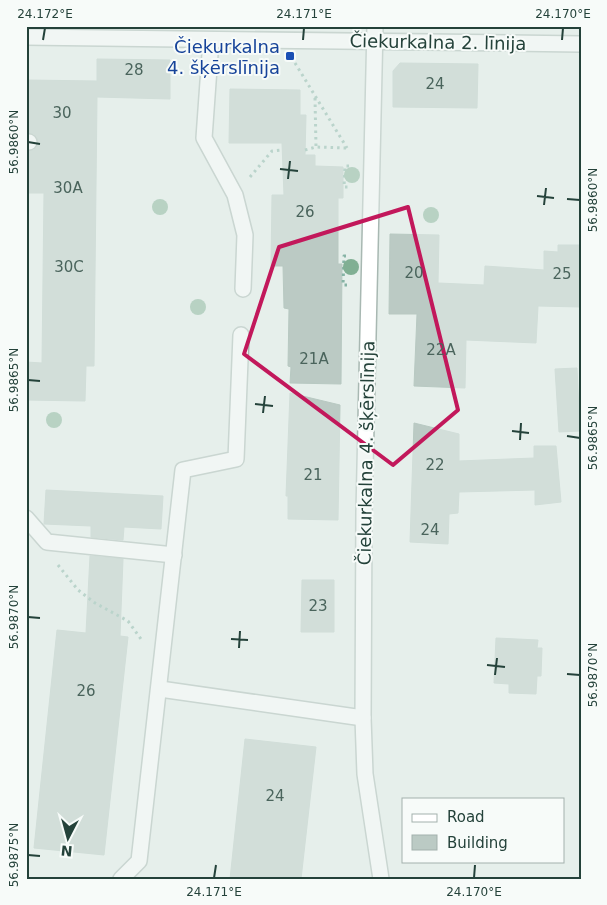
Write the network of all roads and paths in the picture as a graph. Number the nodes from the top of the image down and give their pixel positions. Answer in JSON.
{"nodes":[{"id":1,"x":375,"y":26,"type":"edge"},
{"id":2,"x":132,"y":32,"type":"edge"},
{"id":3,"x":26,"y":37,"type":"edge"},
{"id":4,"x":210,"y":40,"type":"junction"},
{"id":5,"x":293,"y":40,"type":"junction"},
{"id":6,"x":375,"y":42,"type":"junction"},
{"id":7,"x":581,"y":44,"type":"edge"},
{"id":8,"x":315,"y":97,"type":"junction"},
{"id":9,"x":316,"y":147,"type":"junction"},
{"id":10,"x":347,"y":148,"type":"junction"},
{"id":11,"x":372,"y":149,"type":"junction"},
{"id":12,"x":282,"y":150,"type":"dead end"},
{"id":13,"x":306,"y":150,"type":"dead end"},
{"id":14,"x":355,"y":166,"type":"dead end"},
{"id":15,"x":352,"y":187,"type":"dead end"},
{"id":16,"x":235,"y":195,"type":"junction"},
{"id":17,"x":351,"y":256,"type":"dead end"},
{"id":18,"x":350,"y":285,"type":"dead end"},
{"id":19,"x":243,"y":289,"type":"dead end"},
{"id":20,"x":241,"y":335,"type":"dead end"},
{"id":21,"x":26,"y":518,"type":"edge"},
{"id":22,"x":174,"y":555,"type":"junction"},
{"id":23,"x":56,"y":562,"type":"dead end"},
{"id":24,"x":162,"y":669,"type":"junction"},
{"id":25,"x":160,"y":689,"type":"junction"},
{"id":26,"x":364,"y":718,"type":"junction"},
{"id":27,"x":121,"y":879,"type":"edge"},
{"id":28,"x":381,"y":879,"type":"edge"}],
"edges":[{"from":1,"to":6,"type":"street","name":"Čiekurkalna 4. šķērslīnija"},
{"from":2,"to":3,"type":"street","name":"Čiekurkalna 2. līnija"},
{"from":2,"to":4,"type":"street","name":"Čiekurkalna 2. līnija"},
{"from":4,"to":5,"type":"street","name":"Čiekurkalna 2. līnija"},
{"from":4,"to":16,"type":"street"},
{"from":5,"to":6,"type":"street","name":"Čiekurkalna 2. līnija"},
{"from":5,"to":8,"type":"path"},
{"from":6,"to":7,"type":"street","name":"Čiekurkalna 2. līnija"},
{"from":6,"to":11,"type":"street","name":"Čiekurkalna 4. šķērslīnija"},
{"from":8,"to":9,"type":"path"},
{"from":8,"to":10,"type":"path"},
{"from":9,"to":10,"type":"path"},
{"from":9,"to":13,"type":"path"},
{"from":10,"to":11,"type":"path"},
{"from":11,"to":26,"type":"street","name":"Čiekurkalna 4. šķērslīnija"},
{"from":12,"to":16,"type":"path"},
{"from":14,"to":15,"type":"path"},
{"from":16,"to":19,"type":"street"},
{"from":17,"to":18,"type":"path"},
{"from":20,"to":22,"type":"street"},
{"from":21,"to":22,"type":"street"},
{"from":22,"to":24,"type":"street"},
{"from":23,"to":24,"type":"path"},
{"from":24,"to":25,"type":"street"},
{"from":25,"to":26,"type":"street"},
{"from":25,"to":27,"type":"street"},
{"from":26,"to":28,"type":"street","name":"Čiekurkalna 4. šķērslīnija"}]}
